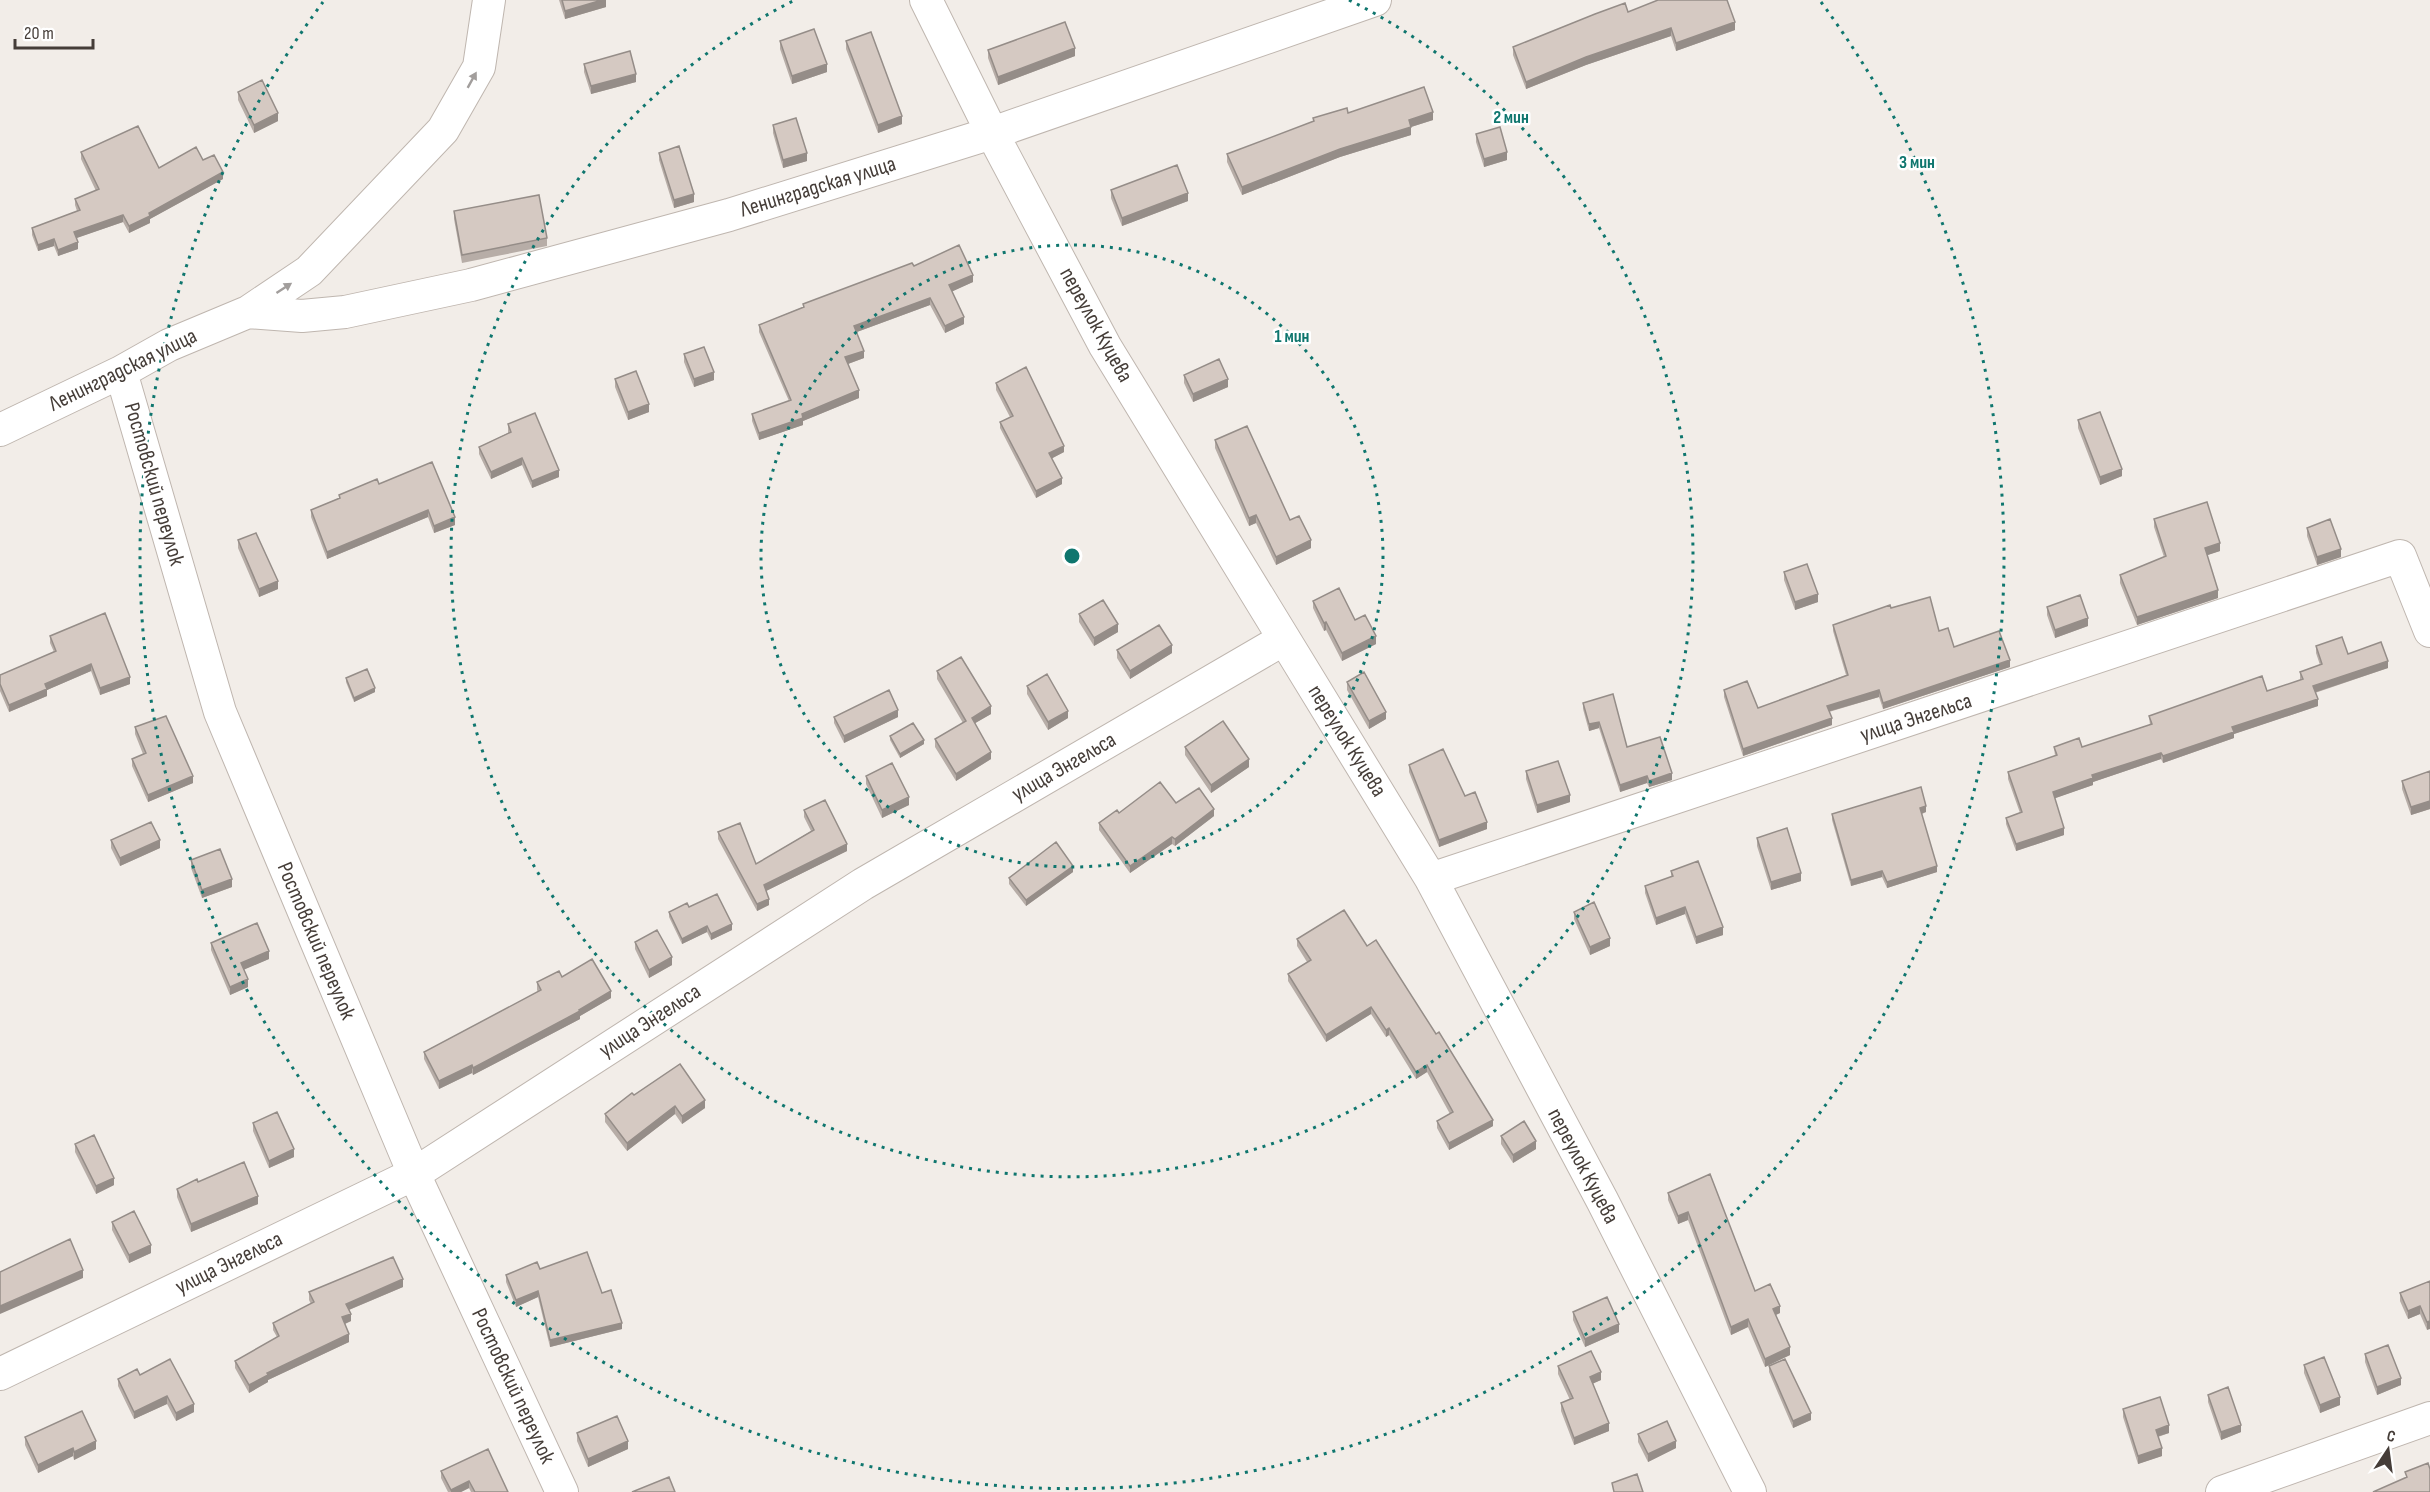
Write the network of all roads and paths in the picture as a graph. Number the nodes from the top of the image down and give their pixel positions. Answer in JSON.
{"nodes":[{"id":1,"x":489,"y":0,"type":"edge"},
{"id":2,"x":926,"y":0,"type":"edge"},
{"id":3,"x":1375,"y":0,"type":"edge"},
{"id":4,"x":992,"y":133,"type":"junction"},
{"id":5,"x":248,"y":312,"type":"junction"},
{"id":6,"x":121,"y":372,"type":"junction"},
{"id":7,"x":0,"y":430,"type":"edge"},
{"id":8,"x":2430,"y":631,"type":"edge"},
{"id":9,"x":1284,"y":639,"type":"junction"},
{"id":10,"x":1431,"y":879,"type":"junction"},
{"id":11,"x":414,"y":1173,"type":"junction"},
{"id":12,"x":0,"y":1374,"type":"edge"},
{"id":13,"x":2430,"y":1418,"type":"edge"},
{"id":14,"x":562,"y":1492,"type":"edge"},
{"id":15,"x":1750,"y":1492,"type":"edge"},
{"id":16,"x":2222,"y":1492,"type":"edge"}],
"edges":[{"from":5,"to":1,"type":"street","name":"Ленинградская улица","one_way":true},
{"from":2,"to":4,"type":"street","name":"переулок Куцева"},
{"from":3,"to":4,"type":"street","name":"Ленинградская улица"},
{"from":4,"to":5,"type":"street","name":"Ленинградская улица"},
{"from":4,"to":9,"type":"street","name":"переулок Куцева"},
{"from":5,"to":6,"type":"street","name":"Ленинградская улица"},
{"from":6,"to":7,"type":"street","name":"Ленинградская улица"},
{"from":6,"to":11,"type":"street","name":"Ростовский переулок"},
{"from":8,"to":10,"type":"street","name":"улица Энгельса"},
{"from":9,"to":10,"type":"street","name":"переулок Куцева"},
{"from":9,"to":11,"type":"street","name":"улица Энгельса"},
{"from":10,"to":15,"type":"street","name":"переулок Куцева"},
{"from":11,"to":12,"type":"street","name":"улица Энгельса"},
{"from":11,"to":14,"type":"street","name":"Ростовский переулок"},
{"from":13,"to":16,"type":"street"}]}
